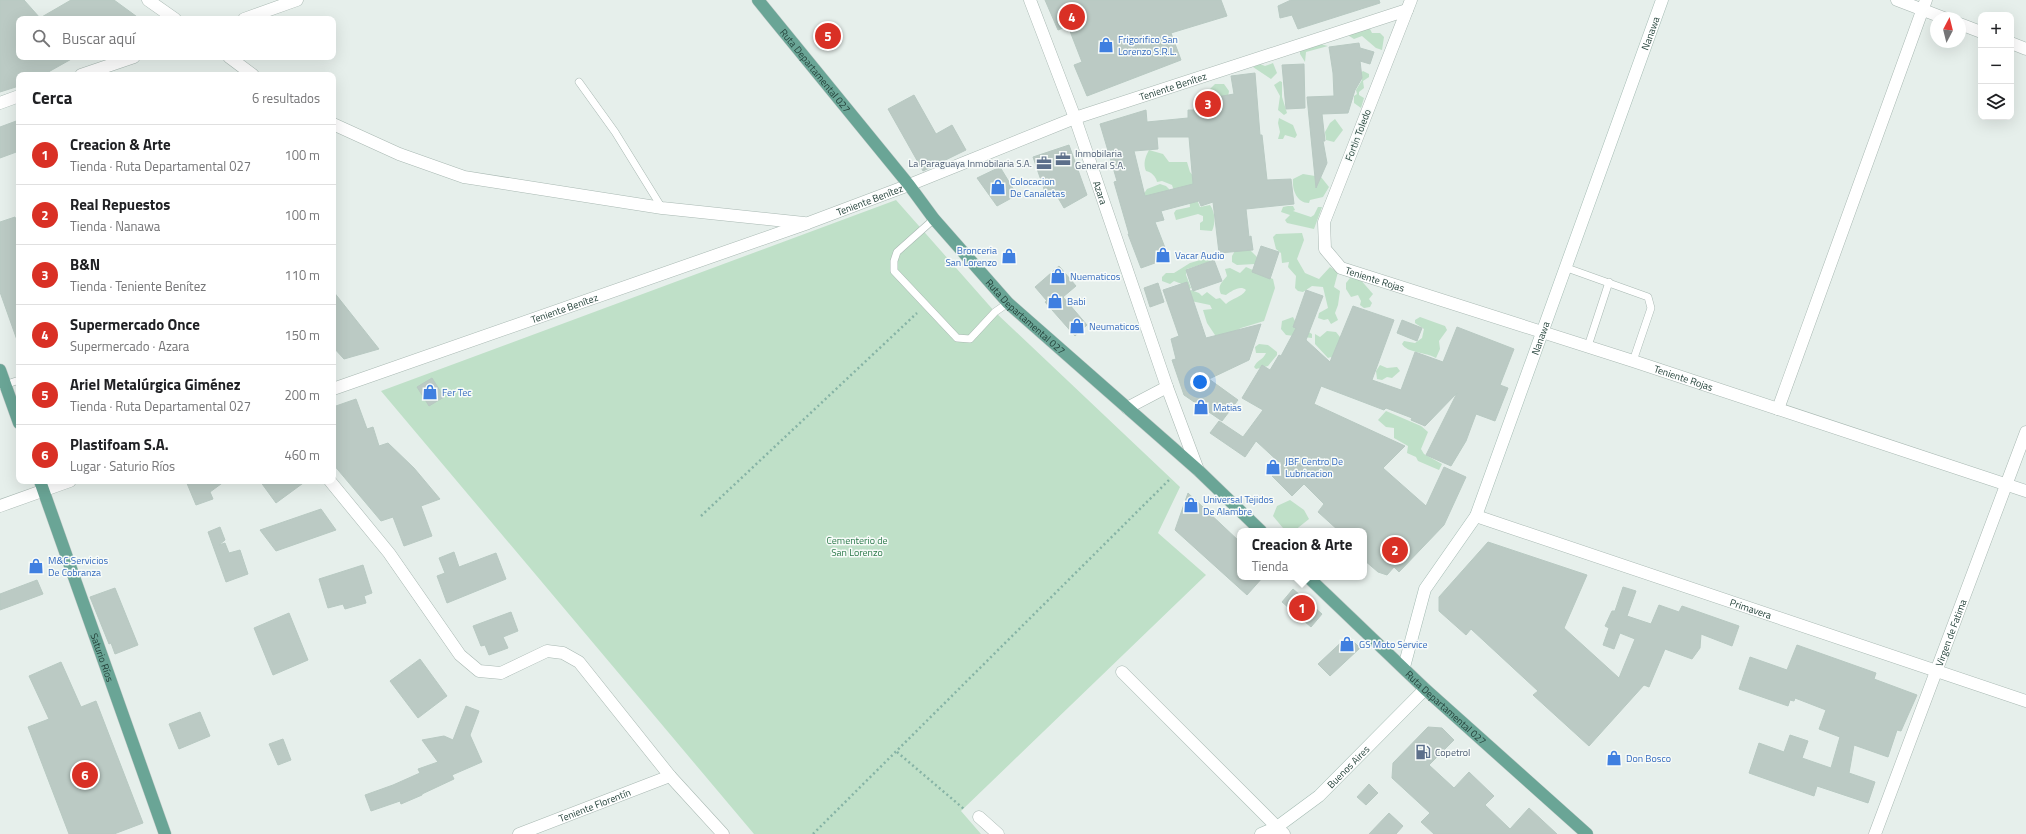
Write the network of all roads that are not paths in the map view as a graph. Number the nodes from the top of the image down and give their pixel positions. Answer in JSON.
{"nodes":[{"id":1,"x":148,"y":0,"type":"edge"},
{"id":2,"x":297,"y":0,"type":"edge"},
{"id":3,"x":758,"y":0,"type":"edge"},
{"id":4,"x":1030,"y":0,"type":"edge"},
{"id":5,"x":1662,"y":0,"type":"edge"},
{"id":6,"x":1898,"y":0,"type":"edge"},
{"id":7,"x":1409,"y":5,"type":"edge"},
{"id":8,"x":1925,"y":5,"type":"edge"},
{"id":9,"x":1935,"y":12,"type":"edge"},
{"id":10,"x":171,"y":16,"type":"edge"},
{"id":11,"x":252,"y":16,"type":"edge"},
{"id":12,"x":1966,"y":26,"type":"edge"},
{"id":13,"x":1978,"y":31,"type":"edge"},
{"id":14,"x":2014,"y":44,"type":"edge"},
{"id":15,"x":2026,"y":49,"type":"edge"},
{"id":16,"x":125,"y":60,"type":"edge"},
{"id":17,"x":233,"y":60,"type":"edge"},
{"id":18,"x":90,"y":72,"type":"edge"},
{"id":19,"x":249,"y":72,"type":"edge"},
{"id":20,"x":579,"y":82,"type":"dead end"},
{"id":21,"x":16,"y":97,"type":"edge"},
{"id":22,"x":0,"y":103,"type":"edge"},
{"id":23,"x":1075,"y":118,"type":"junction"},
{"id":24,"x":336,"y":125,"type":"edge"},
{"id":25,"x":909,"y":185,"type":"junction"},
{"id":26,"x":662,"y":208,"type":"junction"},
{"id":27,"x":934,"y":219,"type":"junction"},
{"id":28,"x":808,"y":223,"type":"junction"},
{"id":29,"x":1341,"y":268,"type":"joint"},
{"id":30,"x":1567,"y":268,"type":"junction"},
{"id":31,"x":1608,"y":282,"type":"junction"},
{"id":32,"x":1008,"y":303,"type":"junction"},
{"id":33,"x":1543,"y":333,"type":"junction"},
{"id":34,"x":1588,"y":346,"type":"junction"},
{"id":35,"x":1633,"y":360,"type":"junction"},
{"id":36,"x":0,"y":370,"type":"edge"},
{"id":37,"x":16,"y":381,"type":"edge"},
{"id":38,"x":3,"y":386,"type":"edge"},
{"id":39,"x":1167,"y":387,"type":"junction"},
{"id":40,"x":336,"y":388,"type":"edge"},
{"id":41,"x":1127,"y":408,"type":"junction"},
{"id":42,"x":1778,"y":409,"type":"junction"},
{"id":43,"x":16,"y":416,"type":"edge"},
{"id":44,"x":2026,"y":432,"type":"edge"},
{"id":45,"x":1198,"y":470,"type":"junction"},
{"id":46,"x":53,"y":484,"type":"edge"},
{"id":47,"x":332,"y":484,"type":"edge"},
{"id":48,"x":2006,"y":484,"type":"junction"},
{"id":49,"x":41,"y":486,"type":"edge"},
{"id":50,"x":2026,"y":491,"type":"edge"},
{"id":51,"x":0,"y":506,"type":"edge"},
{"id":52,"x":1476,"y":516,"type":"junction"},
{"id":53,"x":1258,"y":528,"type":"edge"},
{"id":54,"x":1311,"y":580,"type":"edge"},
{"id":55,"x":1404,"y":667,"type":"junction"},
{"id":56,"x":1122,"y":672,"type":"dead end"},
{"id":57,"x":1936,"y":672,"type":"junction"},
{"id":58,"x":1426,"y":689,"type":"junction"},
{"id":59,"x":2026,"y":701,"type":"edge"},
{"id":60,"x":670,"y":776,"type":"junction"},
{"id":61,"x":979,"y":817,"type":"dead end"},
{"id":62,"x":1281,"y":831,"type":"edge"},
{"id":63,"x":165,"y":834,"type":"edge"},
{"id":64,"x":519,"y":834,"type":"edge"},
{"id":65,"x":723,"y":834,"type":"edge"},
{"id":66,"x":998,"y":834,"type":"edge"},
{"id":67,"x":1261,"y":834,"type":"edge"},
{"id":68,"x":1587,"y":834,"type":"edge"},
{"id":69,"x":1875,"y":834,"type":"edge"}],
"edges":[{"from":1,"to":10,"type":"street"},
{"from":2,"to":11,"type":"street"},
{"from":3,"to":25,"type":"main road","name":"Ruta Departamental 027"},
{"from":4,"to":23,"type":"street","name":"Azara"},
{"from":5,"to":30,"type":"street","name":"Nanawa"},
{"from":6,"to":8,"type":"street"},
{"from":7,"to":23,"type":"street","name":"Teniente Benítez"},
{"from":7,"to":29,"type":"street","name":"Fortin Toledo"},
{"from":8,"to":9,"type":"street"},
{"from":8,"to":42,"type":"street"},
{"from":12,"to":13,"type":"street"},
{"from":14,"to":15,"type":"street"},
{"from":16,"to":18,"type":"street"},
{"from":17,"to":19,"type":"street"},
{"from":20,"to":26,"type":"lane"},
{"from":21,"to":22,"type":"street"},
{"from":23,"to":25,"type":"street","name":"Teniente Benítez"},
{"from":23,"to":39,"type":"street","name":"Azara"},
{"from":24,"to":26,"type":"street"},
{"from":25,"to":27,"type":"main road","name":"Ruta Departamental 027"},
{"from":25,"to":28,"type":"street","name":"Teniente Benítez"},
{"from":26,"to":28,"type":"street"},
{"from":27,"to":32,"type":"main road","name":"Ruta Departamental 027"},
{"from":27,"to":32,"type":"lane"},
{"from":28,"to":40,"type":"street","name":"Teniente Benítez"},
{"from":29,"to":33,"type":"street","name":"Teniente Rojas"},
{"from":30,"to":31,"type":"lane"},
{"from":30,"to":33,"type":"street","name":"Nanawa"},
{"from":31,"to":34,"type":"lane"},
{"from":31,"to":35,"type":"lane"},
{"from":32,"to":41,"type":"main road","name":"Ruta Departamental 027"},
{"from":33,"to":34,"type":"street","name":"Teniente Rojas"},
{"from":33,"to":52,"type":"street","name":"Nanawa"},
{"from":34,"to":35,"type":"street","name":"Teniente Rojas"},
{"from":35,"to":42,"type":"street","name":"Teniente Rojas"},
{"from":36,"to":38,"type":"main road"},
{"from":37,"to":38,"type":"lane"},
{"from":38,"to":43,"type":"main road"},
{"from":39,"to":41,"type":"street"},
{"from":39,"to":45,"type":"street","name":"Azara"},
{"from":41,"to":45,"type":"main road","name":"Ruta Departamental 027"},
{"from":42,"to":48,"type":"street","name":"Teniente Rojas"},
{"from":44,"to":48,"type":"street","name":"Virgen de Fatima"},
{"from":45,"to":53,"type":"main road","name":"Ruta Departamental 027"},
{"from":46,"to":49,"type":"street"},
{"from":47,"to":60,"type":"street"},
{"from":48,"to":50,"type":"street","name":"Teniente Rojas"},
{"from":48,"to":57,"type":"street","name":"Virgen de Fatima"},
{"from":49,"to":51,"type":"street"},
{"from":49,"to":63,"type":"main road","name":"Saturio Ríos"},
{"from":52,"to":55,"type":"street","name":"Nanawa"},
{"from":52,"to":57,"type":"street","name":"Primavera"},
{"from":54,"to":55,"type":"main road","name":"Ruta Departamental 027"},
{"from":55,"to":58,"type":"main road","name":"Ruta Departamental 027"},
{"from":56,"to":62,"type":"street"},
{"from":57,"to":59,"type":"street","name":"Primavera"},
{"from":57,"to":69,"type":"street","name":"Virgen de Fatima"},
{"from":58,"to":62,"type":"street","name":"Buenos Aires"},
{"from":58,"to":68,"type":"main road","name":"Ruta Departamental 027"},
{"from":60,"to":64,"type":"street","name":"Teniente Florentín"},
{"from":60,"to":65,"type":"street"},
{"from":61,"to":66,"type":"street"},
{"from":62,"to":67,"type":"street","name":"Buenos Aires"}]}
